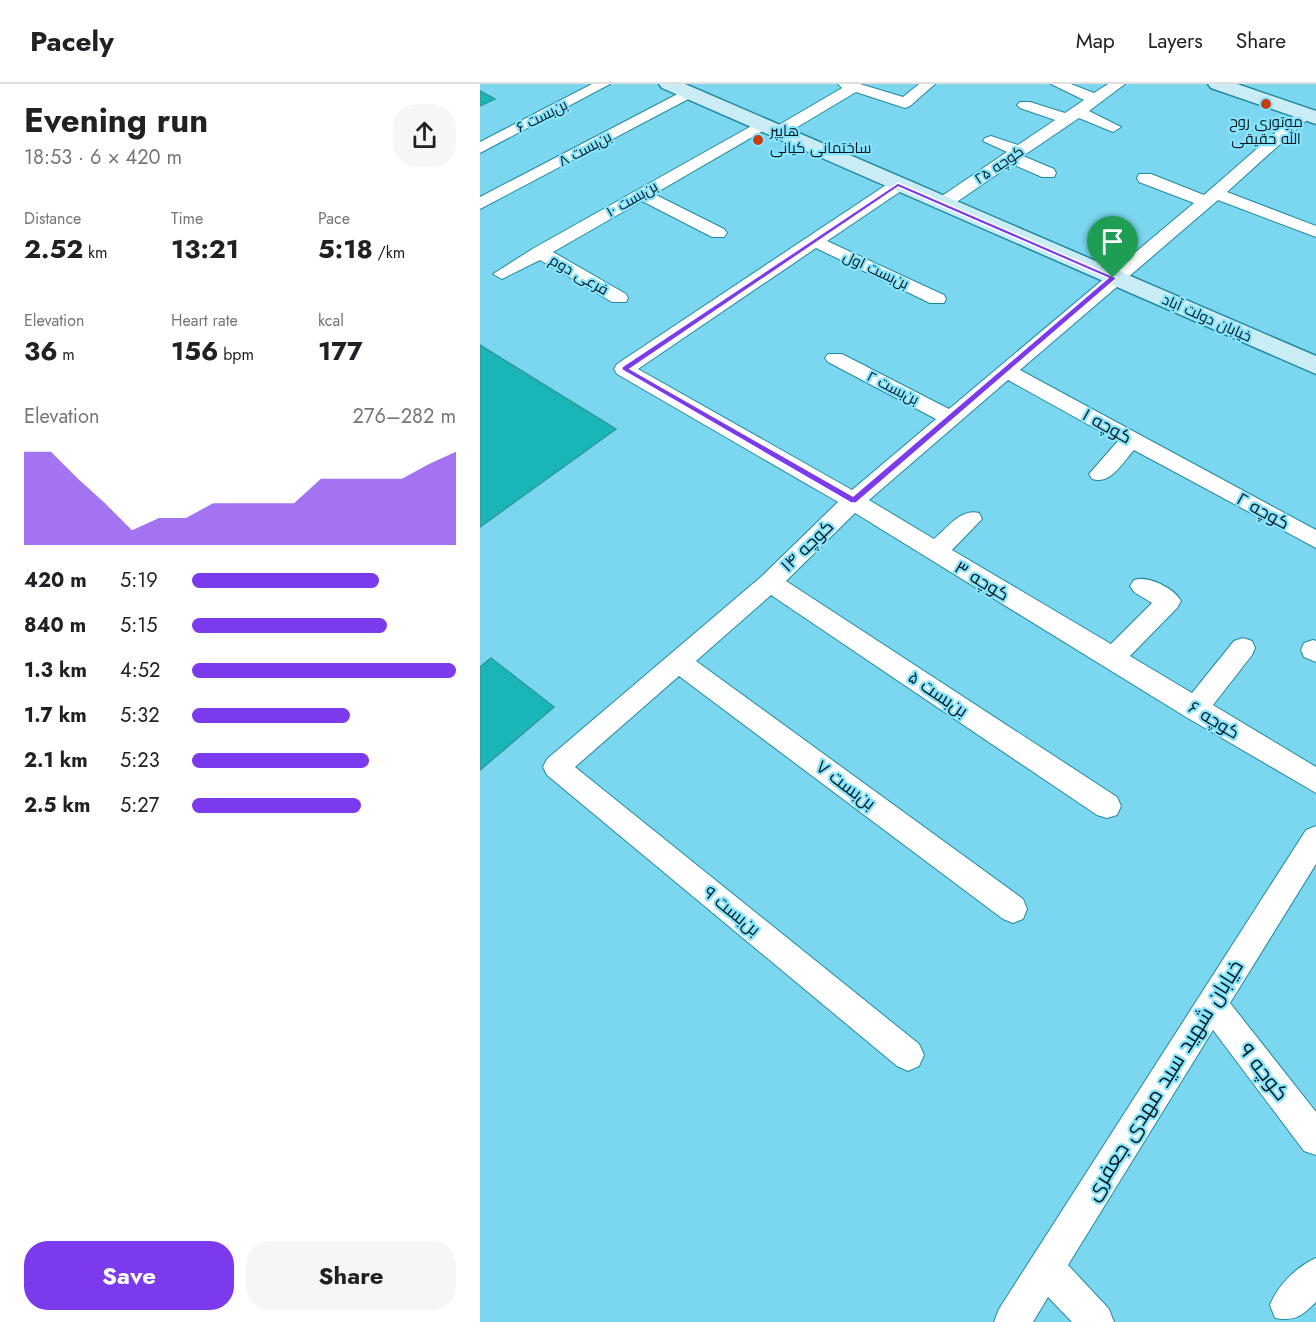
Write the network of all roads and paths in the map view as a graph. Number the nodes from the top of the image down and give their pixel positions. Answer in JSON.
{"nodes":[{"id":1,"x":603,"y":84,"type":"edge"},
{"id":2,"x":669,"y":84,"type":"edge"},
{"id":3,"x":928,"y":84,"type":"edge"},
{"id":4,"x":1058,"y":84,"type":"edge"},
{"id":5,"x":1118,"y":84,"type":"edge"},
{"id":6,"x":1218,"y":84,"type":"edge"},
{"id":7,"x":850,"y":86,"type":"edge"},
{"id":8,"x":689,"y":93,"type":"junction"},
{"id":9,"x":1095,"y":99,"type":"junction"},
{"id":10,"x":1025,"y":105,"type":"dead end"},
{"id":11,"x":1310,"y":116,"type":"edge"},
{"id":12,"x":1067,"y":119,"type":"junction"},
{"id":13,"x":1113,"y":127,"type":"dead end"},
{"id":14,"x":770,"y":129,"type":"junction"},
{"id":15,"x":991,"y":141,"type":"dead end"},
{"id":16,"x":480,"y":148,"type":"edge"},
{"id":17,"x":1014,"y":154,"type":"junction"},
{"id":18,"x":1048,"y":173,"type":"dead end"},
{"id":19,"x":1145,"y":178,"type":"dead end"},
{"id":20,"x":898,"y":185,"type":"junction"},
{"id":21,"x":642,"y":194,"type":"junction"},
{"id":22,"x":1210,"y":197,"type":"junction"},
{"id":23,"x":480,"y":204,"type":"edge"},
{"id":24,"x":942,"y":204,"type":"junction"},
{"id":25,"x":1316,"y":232,"type":"edge"},
{"id":26,"x":718,"y":233,"type":"dead end"},
{"id":27,"x":814,"y":241,"type":"junction"},
{"id":28,"x":540,"y":252,"type":"junction"},
{"id":29,"x":502,"y":274,"type":"dead end"},
{"id":30,"x":1113,"y":278,"type":"junction"},
{"id":31,"x":619,"y":298,"type":"dead end"},
{"id":32,"x":937,"y":298,"type":"dead end"},
{"id":33,"x":835,"y":358,"type":"dead end"},
{"id":34,"x":1316,"y":366,"type":"edge"},
{"id":35,"x":1005,"y":370,"type":"junction"},
{"id":36,"x":950,"y":418,"type":"junction"},
{"id":37,"x":1132,"y":439,"type":"junction"},
{"id":38,"x":1100,"y":474,"type":"dead end"},
{"id":39,"x":1209,"y":482,"type":"joint"},
{"id":40,"x":854,"y":501,"type":"junction"},
{"id":41,"x":971,"y":519,"type":"dead end"},
{"id":42,"x":1316,"y":540,"type":"edge"},
{"id":43,"x":935,"y":552,"type":"junction"},
{"id":44,"x":770,"y":582,"type":"junction"},
{"id":45,"x":1142,"y":586,"type":"dead end"},
{"id":46,"x":1243,"y":648,"type":"dead end"},
{"id":47,"x":1112,"y":659,"type":"junction"},
{"id":48,"x":679,"y":662,"type":"junction"},
{"id":49,"x":1195,"y":709,"type":"junction"},
{"id":50,"x":556,"y":767,"type":"joint"},
{"id":51,"x":1316,"y":782,"type":"edge"},
{"id":52,"x":1107,"y":806,"type":"dead end"},
{"id":53,"x":1316,"y":838,"type":"edge"},
{"id":54,"x":1012,"y":909,"type":"dead end"},
{"id":55,"x":1212,"y":1004,"type":"junction"},
{"id":56,"x":908,"y":1055,"type":"dead end"},
{"id":57,"x":1316,"y":1139,"type":"edge"},
{"id":58,"x":1046,"y":1268,"type":"junction"},
{"id":59,"x":1316,"y":1276,"type":"edge"},
{"id":60,"x":1288,"y":1305,"type":"dead end"},
{"id":61,"x":1012,"y":1322,"type":"edge"},
{"id":62,"x":1096,"y":1322,"type":"edge"}],
"edges":[{"from":1,"to":16,"type":"street","name":"بن‌بست ۶"},
{"from":2,"to":8,"type":"street","name":"خیابان دولت آباد"},
{"from":3,"to":7,"type":"street"},
{"from":4,"to":9,"type":"street"},
{"from":5,"to":9,"type":"street","name":"کوچه ۲۵"},
{"from":6,"to":11,"type":"street"},
{"from":7,"to":14,"type":"street","name":"بن‌بست ۱۰"},
{"from":8,"to":14,"type":"street","name":"خیابان دولت آباد"},
{"from":8,"to":23,"type":"street","name":"بن‌بست ۸"},
{"from":9,"to":12,"type":"street","name":"کوچه ۲۵"},
{"from":10,"to":12,"type":"street"},
{"from":11,"to":22,"type":"street","name":"کوچه ۱۴"},
{"from":12,"to":13,"type":"street"},
{"from":12,"to":17,"type":"street","name":"کوچه ۲۵"},
{"from":14,"to":20,"type":"street","name":"خیابان دولت آباد"},
{"from":14,"to":21,"type":"street","name":"بن‌بست ۱۰"},
{"from":15,"to":17,"type":"street"},
{"from":17,"to":18,"type":"street"},
{"from":17,"to":24,"type":"street","name":"کوچه ۲۵"},
{"from":19,"to":22,"type":"street"},
{"from":20,"to":24,"type":"street","name":"خیابان دولت آباد"},
{"from":20,"to":27,"type":"street"},
{"from":21,"to":26,"type":"street"},
{"from":21,"to":28,"type":"street","name":"بن‌بست ۱۰"},
{"from":22,"to":25,"type":"street"},
{"from":22,"to":30,"type":"street","name":"کوچه ۱۴"},
{"from":24,"to":30,"type":"street","name":"خیابان دولت آباد"},
{"from":27,"to":32,"type":"street","name":"بن‌بست اول"},
{"from":27,"to":40,"type":"street","name":"کوچه ۳"},
{"from":28,"to":29,"type":"street","name":"بن‌بست ۱۰"},
{"from":28,"to":31,"type":"street","name":"فرعی دوم"},
{"from":30,"to":34,"type":"street","name":"خیابان دولت آباد"},
{"from":30,"to":35,"type":"street","name":"کوچه ۱۴"},
{"from":33,"to":36,"type":"street","name":"بن‌بست ۲"},
{"from":35,"to":36,"type":"street","name":"کوچه ۱۴"},
{"from":35,"to":37,"type":"street","name":"کوچه ۱"},
{"from":36,"to":40,"type":"street","name":"کوچه ۱۴"},
{"from":37,"to":38,"type":"street"},
{"from":37,"to":39,"type":"street","name":"کوچه ۱"},
{"from":39,"to":42,"type":"street","name":"کوچه ۲"},
{"from":40,"to":43,"type":"street","name":"کوچه ۳"},
{"from":40,"to":44,"type":"street","name":"کوچه ۱۴"},
{"from":41,"to":43,"type":"street"},
{"from":43,"to":47,"type":"street","name":"کوچه ۳"},
{"from":44,"to":48,"type":"street","name":"کوچه ۱۴"},
{"from":44,"to":52,"type":"street","name":"بن‌بست ۵"},
{"from":45,"to":47,"type":"street"},
{"from":46,"to":49,"type":"street"},
{"from":47,"to":49,"type":"street","name":"کوچه ۶"},
{"from":48,"to":50,"type":"street","name":"کوچه ۱۴"},
{"from":48,"to":54,"type":"street","name":"بن‌بست ۷"},
{"from":49,"to":51,"type":"street","name":"کوچه ۶"},
{"from":50,"to":56,"type":"street","name":"بن‌بست ۹"},
{"from":53,"to":55,"type":"street","name":"خیابان شهید سید مهدی جعفری"},
{"from":55,"to":57,"type":"street","name":"کوچه ۹"},
{"from":55,"to":58,"type":"street","name":"خیابان شهید سید مهدی جعفری"},
{"from":58,"to":61,"type":"street","name":"خیابان شهید سید مهدی جعفری"},
{"from":58,"to":62,"type":"street"},
{"from":59,"to":60,"type":"street"}]}
